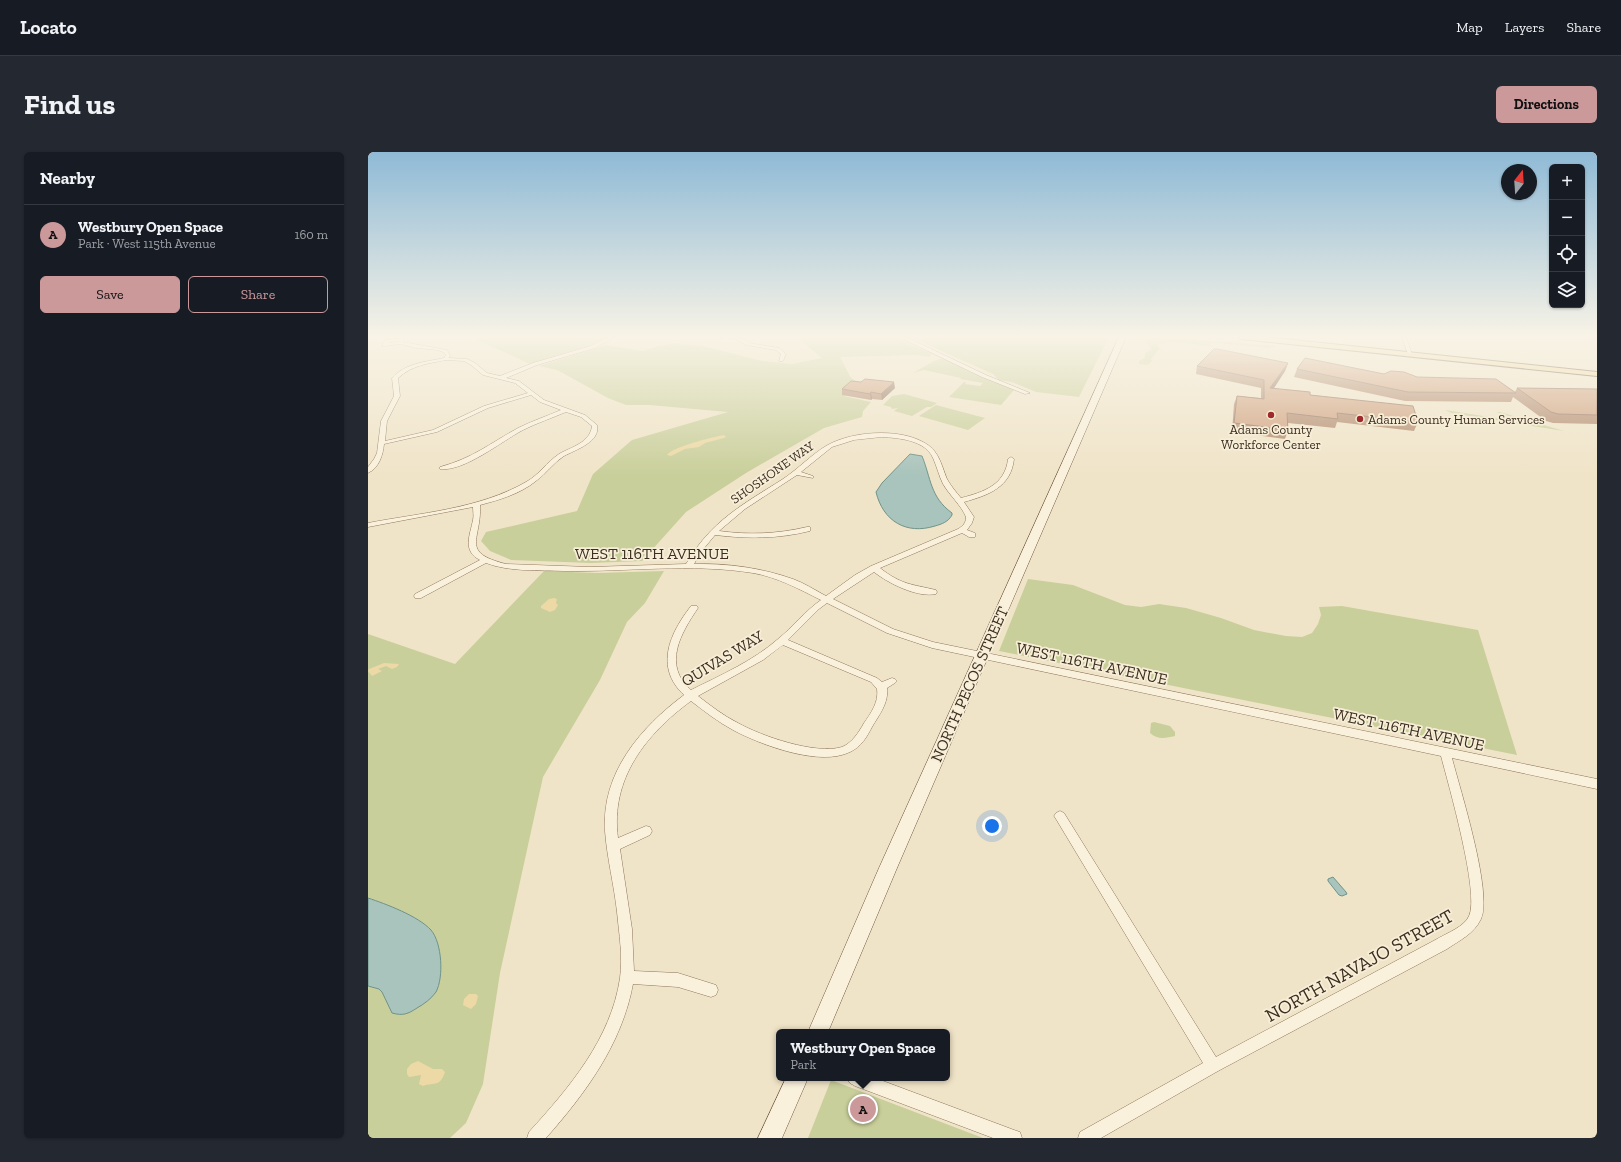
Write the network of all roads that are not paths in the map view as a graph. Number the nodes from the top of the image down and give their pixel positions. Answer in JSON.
{"nodes":[{"id":1,"x":394,"y":383,"type":"edge"},
{"id":2,"x":519,"y":383,"type":"edge"},
{"id":3,"x":1002,"y":383,"type":"edge"},
{"id":4,"x":1103,"y":383,"type":"edge"},
{"id":5,"x":1027,"y":393,"type":"dead end"},
{"id":6,"x":530,"y":394,"type":"junction"},
{"id":7,"x":566,"y":410,"type":"junction"},
{"id":8,"x":382,"y":443,"type":"junction"},
{"id":9,"x":1011,"y":459,"type":"dead end"},
{"id":10,"x":442,"y":468,"type":"dead end"},
{"id":11,"x":368,"y":470,"type":"edge"},
{"id":12,"x":796,"y":473,"type":"junction"},
{"id":13,"x":811,"y":477,"type":"dead end"},
{"id":14,"x":960,"y":502,"type":"junction"},
{"id":15,"x":476,"y":504,"type":"junction"},
{"id":16,"x":368,"y":525,"type":"edge"},
{"id":17,"x":807,"y":529,"type":"dead end"},
{"id":18,"x":962,"y":530,"type":"junction"},
{"id":19,"x":713,"y":532,"type":"junction"},
{"id":20,"x":972,"y":535,"type":"dead end"},
{"id":21,"x":485,"y":560,"type":"junction"},
{"id":22,"x":689,"y":566,"type":"junction"},
{"id":23,"x":874,"y":568,"type":"junction"},
{"id":24,"x":933,"y":592,"type":"dead end"},
{"id":25,"x":418,"y":596,"type":"dead end"},
{"id":26,"x":827,"y":599,"type":"junction"},
{"id":27,"x":694,"y":608,"type":"dead end"},
{"id":28,"x":782,"y":641,"type":"junction"},
{"id":29,"x":981,"y":656,"type":"junction"},
{"id":30,"x":892,"y":681,"type":"dead end"},
{"id":31,"x":881,"y":687,"type":"junction"},
{"id":32,"x":690,"y":695,"type":"junction"},
{"id":33,"x":1445,"y":752,"type":"junction"},
{"id":34,"x":1597,"y":784,"type":"edge"},
{"id":35,"x":1060,"y":816,"type":"dead end"},
{"id":36,"x":646,"y":832,"type":"dead end"},
{"id":37,"x":614,"y":846,"type":"junction"},
{"id":38,"x":627,"y":977,"type":"junction"},
{"id":39,"x":711,"y":990,"type":"dead end"},
{"id":40,"x":819,"y":1029,"type":"edge"},
{"id":41,"x":1213,"y":1066,"type":"junction"},
{"id":42,"x":796,"y":1081,"type":"edge"},
{"id":43,"x":864,"y":1081,"type":"edge"},
{"id":44,"x":535,"y":1138,"type":"edge"},
{"id":45,"x":770,"y":1138,"type":"edge"},
{"id":46,"x":1014,"y":1138,"type":"edge"},
{"id":47,"x":1086,"y":1138,"type":"edge"}],
"edges":[{"from":1,"to":8,"type":"street"},
{"from":2,"to":6,"type":"street"},
{"from":3,"to":5,"type":"street"},
{"from":4,"to":29,"type":"street","name":"NORTH PECOS STREET"},
{"from":6,"to":7,"type":"street"},
{"from":6,"to":8,"type":"street"},
{"from":7,"to":10,"type":"street"},
{"from":7,"to":15,"type":"street"},
{"from":8,"to":11,"type":"street"},
{"from":9,"to":14,"type":"street"},
{"from":12,"to":13,"type":"street"},
{"from":12,"to":14,"type":"street","name":"SHOSHONE WAY"},
{"from":12,"to":19,"type":"street","name":"SHOSHONE WAY"},
{"from":14,"to":18,"type":"street"},
{"from":15,"to":16,"type":"street"},
{"from":15,"to":21,"type":"street"},
{"from":17,"to":19,"type":"street"},
{"from":18,"to":20,"type":"street"},
{"from":18,"to":23,"type":"street","name":"QUIVAS WAY"},
{"from":19,"to":22,"type":"street","name":"SHOSHONE WAY"},
{"from":21,"to":22,"type":"street","name":"WEST 116TH AVENUE"},
{"from":21,"to":25,"type":"street"},
{"from":22,"to":26,"type":"street","name":"WEST 116TH AVENUE"},
{"from":23,"to":24,"type":"street"},
{"from":23,"to":26,"type":"street","name":"QUIVAS WAY"},
{"from":26,"to":28,"type":"street","name":"QUIVAS WAY"},
{"from":26,"to":29,"type":"street","name":"WEST 116TH AVENUE"},
{"from":27,"to":32,"type":"street"},
{"from":28,"to":31,"type":"street"},
{"from":28,"to":32,"type":"street","name":"QUIVAS WAY"},
{"from":29,"to":33,"type":"street","name":"WEST 116TH AVENUE"},
{"from":29,"to":40,"type":"street","name":"NORTH PECOS STREET"},
{"from":30,"to":31,"type":"street"},
{"from":31,"to":32,"type":"street"},
{"from":32,"to":37,"type":"street","name":"QUIVAS WAY"},
{"from":33,"to":34,"type":"street","name":"WEST 116TH AVENUE"},
{"from":33,"to":41,"type":"street","name":"NORTH NAVAJO STREET"},
{"from":35,"to":41,"type":"street"},
{"from":36,"to":37,"type":"street"},
{"from":37,"to":38,"type":"street","name":"QUIVAS WAY"},
{"from":38,"to":39,"type":"street"},
{"from":38,"to":44,"type":"street","name":"QUIVAS WAY"},
{"from":41,"to":47,"type":"street","name":"NORTH NAVAJO STREET"},
{"from":42,"to":45,"type":"street"},
{"from":43,"to":46,"type":"street"}]}
